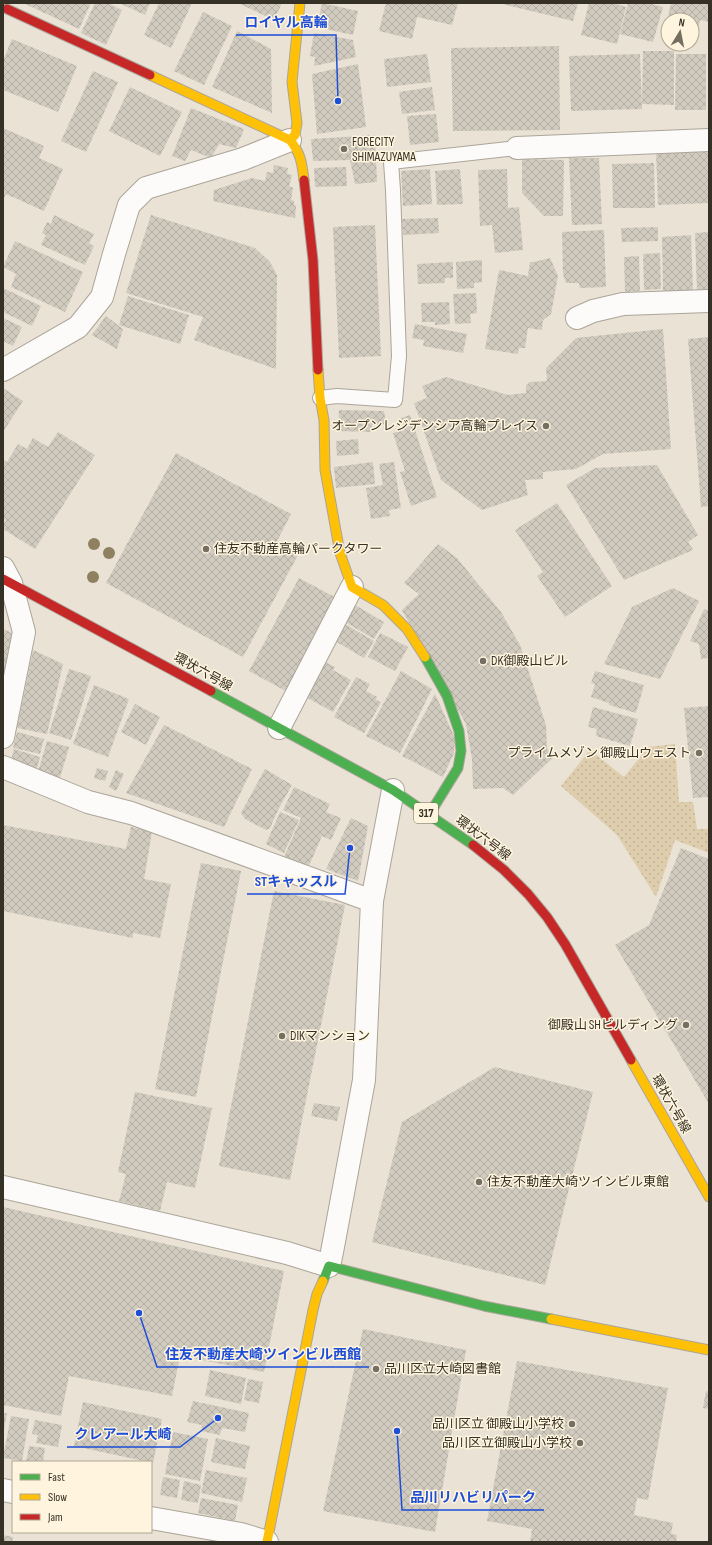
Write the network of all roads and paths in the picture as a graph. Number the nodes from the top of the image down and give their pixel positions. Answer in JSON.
{"nodes":[{"id":1,"x":300,"y":3,"type":"edge"},
{"id":2,"x":6,"y":10,"type":"edge"},
{"id":3,"x":290,"y":140,"type":"junction"},
{"id":4,"x":709,"y":140,"type":"edge"},
{"id":5,"x":517,"y":148,"type":"joint"},
{"id":6,"x":709,"y":301,"type":"edge"},
{"id":7,"x":577,"y":318,"type":"dead end"},
{"id":8,"x":3,"y":370,"type":"edge"},
{"id":9,"x":320,"y":398,"type":"junction"},
{"id":10,"x":6,"y":576,"type":"edge"},
{"id":11,"x":352,"y":587,"type":"junction"},
{"id":12,"x":278,"y":728,"type":"junction"},
{"id":13,"x":3,"y":738,"type":"edge"},
{"id":14,"x":3,"y":767,"type":"edge"},
{"id":15,"x":393,"y":790,"type":"junction"},
{"id":16,"x":429,"y":815,"type":"junction"},
{"id":17,"x":372,"y":901,"type":"junction"},
{"id":18,"x":3,"y":1187,"type":"edge"},
{"id":19,"x":709,"y":1197,"type":"edge"},
{"id":20,"x":328,"y":1266,"type":"junction"},
{"id":21,"x":709,"y":1350,"type":"edge"},
{"id":22,"x":152,"y":1518,"type":"edge"},
{"id":23,"x":267,"y":1542,"type":"edge"}],
"edges":[{"from":1,"to":3,"type":"street"},
{"from":2,"to":3,"type":"street"},
{"from":3,"to":8,"type":"street"},
{"from":3,"to":9,"type":"street"},
{"from":4,"to":5,"type":"street"},
{"from":5,"to":9,"type":"lane"},
{"from":6,"to":7,"type":"street"},
{"from":9,"to":11,"type":"street"},
{"from":10,"to":12,"type":"street","name":"環状六号線","number":"317"},
{"from":10,"to":13,"type":"street"},
{"from":11,"to":12,"type":"street"},
{"from":11,"to":16,"type":"street"},
{"from":12,"to":15,"type":"street","name":"環状六号線","number":"317"},
{"from":14,"to":17,"type":"street"},
{"from":15,"to":16,"type":"street","name":"環状六号線","number":"317"},
{"from":15,"to":17,"type":"street"},
{"from":16,"to":19,"type":"street","name":"環状六号線","number":"317"},
{"from":17,"to":20,"type":"street"},
{"from":18,"to":20,"type":"street"},
{"from":20,"to":21,"type":"street"},
{"from":20,"to":23,"type":"street"},
{"from":22,"to":23,"type":"street"}]}
